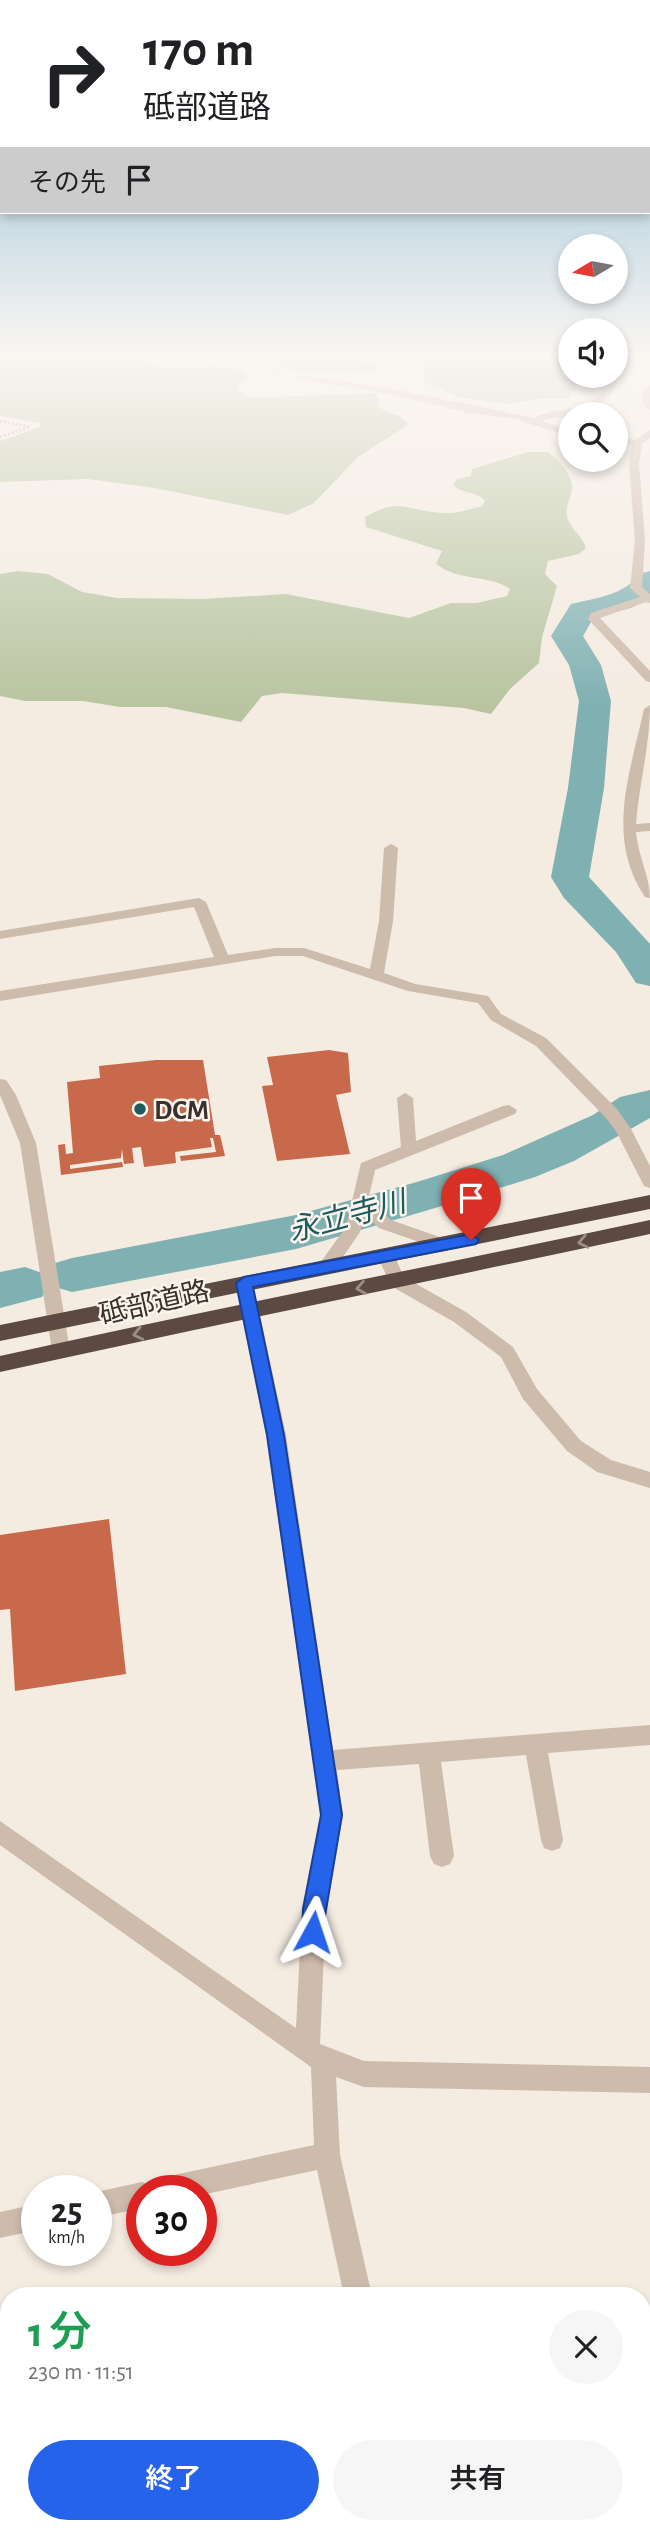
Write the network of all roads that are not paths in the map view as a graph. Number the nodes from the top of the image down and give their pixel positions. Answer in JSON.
{"nodes":[{"id":1,"x":635,"y":473,"type":"edge"},
{"id":2,"x":645,"y":596,"type":"edge"},
{"id":3,"x":650,"y":678,"type":"edge"},
{"id":4,"x":650,"y":709,"type":"edge"},
{"id":5,"x":648,"y":727,"type":"edge"},
{"id":6,"x":644,"y":774,"type":"edge"},
{"id":7,"x":650,"y":827,"type":"edge"},
{"id":8,"x":629,"y":829,"type":"junction"},
{"id":9,"x":391,"y":848,"type":"dead end"},
{"id":10,"x":648,"y":887,"type":"edge"},
{"id":11,"x":0,"y":935,"type":"edge"},
{"id":12,"x":223,"y":961,"type":"junction"},
{"id":13,"x":376,"y":974,"type":"junction"},
{"id":14,"x":0,"y":996,"type":"edge"},
{"id":15,"x":0,"y":1084,"type":"edge"},
{"id":16,"x":405,"y":1098,"type":"dead end"},
{"id":17,"x":509,"y":1110,"type":"dead end"},
{"id":18,"x":409,"y":1150,"type":"junction"},
{"id":19,"x":650,"y":1182,"type":"edge"},
{"id":20,"x":360,"y":1202,"type":"junction"},
{"id":21,"x":650,"y":1202,"type":"edge"},
{"id":22,"x":650,"y":1227,"type":"edge"},
{"id":23,"x":445,"y":1245,"type":"junction"},
{"id":24,"x":387,"y":1257,"type":"junction"},
{"id":25,"x":326,"y":1268,"type":"junction"},
{"id":26,"x":397,"y":1281,"type":"junction"},
{"id":27,"x":244,"y":1283,"type":"junction"},
{"id":28,"x":251,"y":1308,"type":"junction"},
{"id":29,"x":55,"y":1322,"type":"junction"},
{"id":30,"x":0,"y":1333,"type":"edge"},
{"id":31,"x":61,"y":1352,"type":"junction"},
{"id":32,"x":0,"y":1364,"type":"edge"},
{"id":33,"x":650,"y":1480,"type":"edge"},
{"id":34,"x":650,"y":1735,"type":"edge"},
{"id":35,"x":535,"y":1744,"type":"junction"},
{"id":36,"x":429,"y":1753,"type":"junction"},
{"id":37,"x":324,"y":1761,"type":"junction"},
{"id":38,"x":0,"y":1832,"type":"edge"},
{"id":39,"x":552,"y":1840,"type":"dead end"},
{"id":40,"x":442,"y":1856,"type":"dead end"},
{"id":41,"x":315,"y":2056,"type":"junction"},
{"id":42,"x":650,"y":2080,"type":"edge"},
{"id":43,"x":327,"y":2155,"type":"junction"},
{"id":44,"x":217,"y":2179,"type":"edge"},
{"id":45,"x":21,"y":2220,"type":"edge"},
{"id":46,"x":0,"y":2225,"type":"edge"},
{"id":47,"x":356,"y":2287,"type":"edge"}],
"edges":[{"from":1,"to":2,"type":"street"},
{"from":2,"to":3,"type":"street"},
{"from":4,"to":5,"type":"street"},
{"from":5,"to":6,"type":"street"},
{"from":6,"to":8,"type":"street"},
{"from":7,"to":8,"type":"street"},
{"from":8,"to":10,"type":"street"},
{"from":9,"to":13,"type":"street"},
{"from":11,"to":12,"type":"street"},
{"from":12,"to":13,"type":"street"},
{"from":12,"to":14,"type":"street"},
{"from":13,"to":19,"type":"street"},
{"from":15,"to":29,"type":"street"},
{"from":16,"to":18,"type":"street"},
{"from":17,"to":18,"type":"street"},
{"from":18,"to":20,"type":"street"},
{"from":20,"to":23,"type":"street"},
{"from":20,"to":25,"type":"street"},
{"from":21,"to":23,"type":"highway","name":"砥部道路"},
{"from":22,"to":26,"type":"highway","name":"砥部道路","one_way":true},
{"from":23,"to":24,"type":"highway","name":"砥部道路"},
{"from":24,"to":25,"type":"highway","name":"砥部道路"},
{"from":24,"to":26,"type":"street"},
{"from":25,"to":27,"type":"highway","name":"砥部道路"},
{"from":26,"to":28,"type":"highway","name":"砥部道路","one_way":true},
{"from":26,"to":33,"type":"street"},
{"from":27,"to":28,"type":"street"},
{"from":27,"to":29,"type":"highway","name":"砥部道路"},
{"from":28,"to":31,"type":"highway","name":"砥部道路","one_way":true},
{"from":28,"to":37,"type":"street"},
{"from":29,"to":30,"type":"highway","name":"砥部道路"},
{"from":29,"to":31,"type":"street"},
{"from":31,"to":32,"type":"highway","name":"砥部道路"},
{"from":34,"to":35,"type":"street"},
{"from":35,"to":36,"type":"street"},
{"from":35,"to":39,"type":"street"},
{"from":36,"to":37,"type":"street"},
{"from":36,"to":40,"type":"street"},
{"from":37,"to":41,"type":"street"},
{"from":38,"to":41,"type":"street"},
{"from":41,"to":42,"type":"street"},
{"from":41,"to":43,"type":"street"},
{"from":43,"to":44,"type":"street"},
{"from":43,"to":47,"type":"street"},
{"from":45,"to":46,"type":"street"}]}
